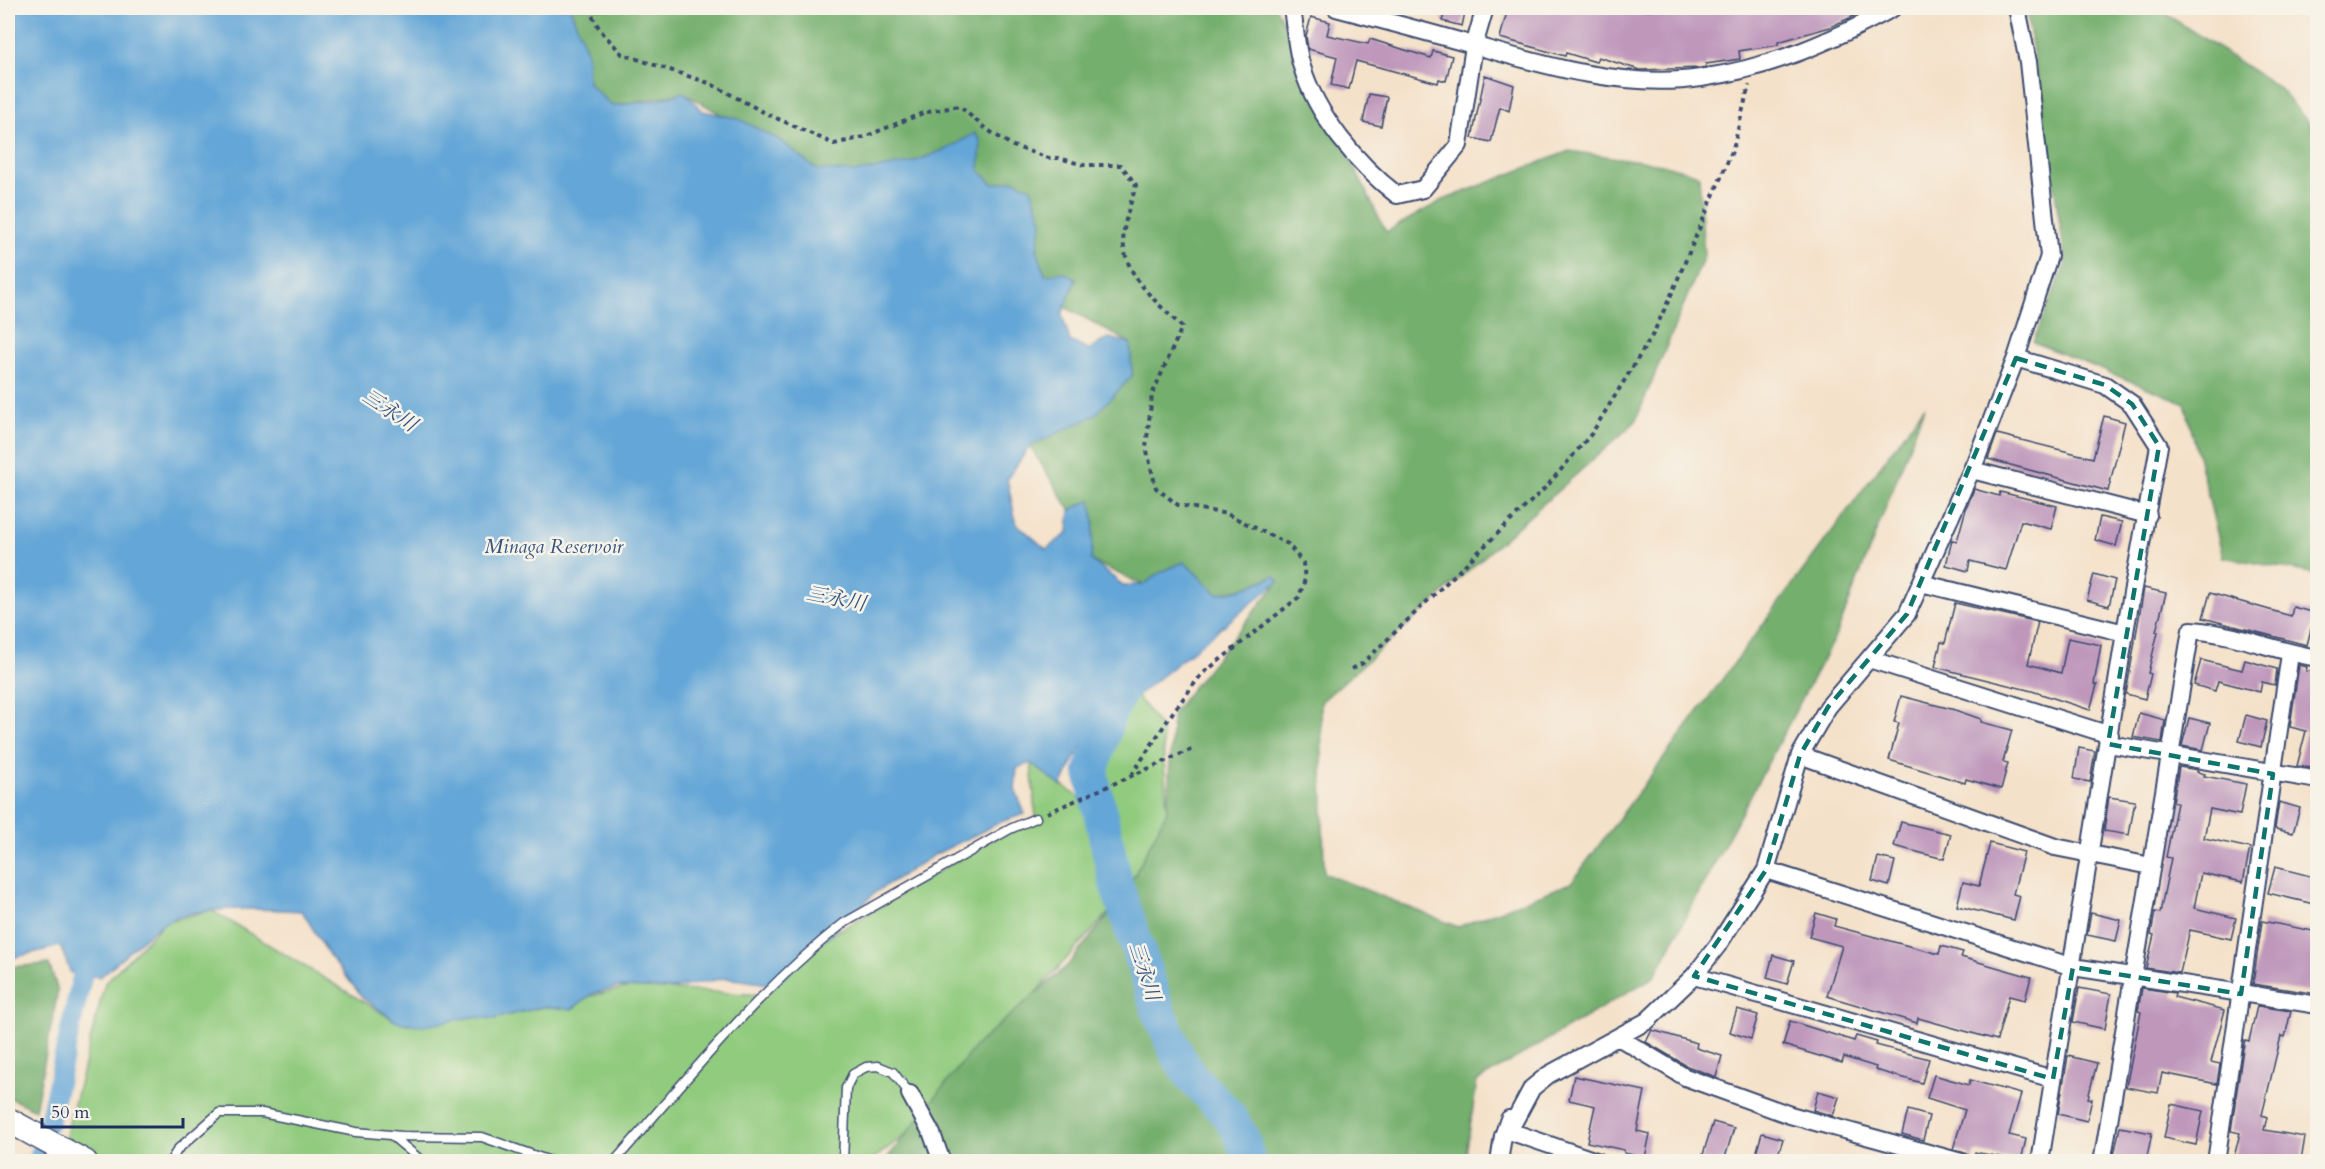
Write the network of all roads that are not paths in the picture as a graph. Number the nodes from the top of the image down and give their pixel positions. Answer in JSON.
{"nodes":[{"id":1,"x":1292,"y":8,"type":"edge"},
{"id":2,"x":1336,"y":8,"type":"edge"},
{"id":3,"x":1485,"y":8,"type":"edge"},
{"id":4,"x":1893,"y":8,"type":"edge"},
{"id":5,"x":2017,"y":8,"type":"edge"},
{"id":6,"x":1474,"y":46,"type":"junction"},
{"id":7,"x":2016,"y":358,"type":"junction"},
{"id":8,"x":1972,"y":470,"type":"junction"},
{"id":9,"x":2148,"y":515,"type":"junction"},
{"id":10,"x":1921,"y":583,"type":"junction"},
{"id":11,"x":2125,"y":633,"type":"junction"},
{"id":12,"x":2290,"y":654,"type":"junction"},
{"id":13,"x":2318,"y":658,"type":"edge"},
{"id":14,"x":1869,"y":659,"type":"junction"},
{"id":15,"x":2109,"y":740,"type":"junction"},
{"id":16,"x":1800,"y":755,"type":"junction"},
{"id":17,"x":2170,"y":755,"type":"junction"},
{"id":18,"x":2273,"y":774,"type":"junction"},
{"id":19,"x":2318,"y":780,"type":"edge"},
{"id":20,"x":1036,"y":818,"type":"road end"},
{"id":21,"x":2091,"y":855,"type":"junction"},
{"id":22,"x":2151,"y":866,"type":"junction"},
{"id":23,"x":1766,"y":870,"type":"junction"},
{"id":24,"x":2073,"y":967,"type":"junction"},
{"id":25,"x":1694,"y":976,"type":"junction"},
{"id":26,"x":2133,"y":978,"type":"junction"},
{"id":27,"x":2241,"y":994,"type":"junction"},
{"id":28,"x":2318,"y":1005,"type":"edge"},
{"id":29,"x":1618,"y":1037,"type":"junction"},
{"id":30,"x":2053,"y":1079,"type":"junction"},
{"id":31,"x":910,"y":1094,"type":"joint"},
{"id":32,"x":8,"y":1120,"type":"edge"},
{"id":33,"x":1509,"y":1131,"type":"junction"},
{"id":34,"x":391,"y":1135,"type":"junction"},
{"id":35,"x":85,"y":1161,"type":"edge"},
{"id":36,"x":170,"y":1161,"type":"edge"},
{"id":37,"x":423,"y":1161,"type":"edge"},
{"id":38,"x":553,"y":1161,"type":"edge"},
{"id":39,"x":614,"y":1161,"type":"edge"},
{"id":40,"x":843,"y":1161,"type":"edge"},
{"id":41,"x":942,"y":1161,"type":"edge"},
{"id":42,"x":1499,"y":1161,"type":"edge"},
{"id":43,"x":1599,"y":1161,"type":"edge"},
{"id":44,"x":1961,"y":1161,"type":"edge"},
{"id":45,"x":2040,"y":1161,"type":"edge"},
{"id":46,"x":2106,"y":1161,"type":"edge"},
{"id":47,"x":2216,"y":1161,"type":"edge"}],
"edges":[{"from":1,"to":6,"type":"street"},
{"from":2,"to":6,"type":"street"},
{"from":3,"to":6,"type":"street"},
{"from":4,"to":6,"type":"street"},
{"from":5,"to":7,"type":"street"},
{"from":7,"to":8,"type":"street"},
{"from":7,"to":9,"type":"street"},
{"from":8,"to":9,"type":"street"},
{"from":8,"to":10,"type":"street"},
{"from":9,"to":11,"type":"street"},
{"from":10,"to":11,"type":"street"},
{"from":10,"to":14,"type":"street"},
{"from":11,"to":15,"type":"street"},
{"from":12,"to":13,"type":"street"},
{"from":12,"to":17,"type":"street"},
{"from":12,"to":18,"type":"street"},
{"from":14,"to":15,"type":"street"},
{"from":14,"to":16,"type":"street"},
{"from":15,"to":17,"type":"street"},
{"from":15,"to":21,"type":"street"},
{"from":16,"to":21,"type":"street"},
{"from":16,"to":23,"type":"street"},
{"from":17,"to":18,"type":"street"},
{"from":17,"to":22,"type":"street"},
{"from":18,"to":19,"type":"street"},
{"from":18,"to":27,"type":"street"},
{"from":20,"to":39,"type":"lane"},
{"from":21,"to":22,"type":"street"},
{"from":21,"to":24,"type":"street"},
{"from":22,"to":26,"type":"street"},
{"from":23,"to":24,"type":"street"},
{"from":23,"to":25,"type":"street"},
{"from":24,"to":26,"type":"street"},
{"from":24,"to":30,"type":"street"},
{"from":25,"to":29,"type":"street"},
{"from":25,"to":30,"type":"street"},
{"from":26,"to":27,"type":"street"},
{"from":26,"to":46,"type":"street"},
{"from":27,"to":28,"type":"street"},
{"from":27,"to":47,"type":"street"},
{"from":29,"to":33,"type":"street"},
{"from":29,"to":44,"type":"street"},
{"from":30,"to":45,"type":"street"},
{"from":31,"to":40,"type":"lane"},
{"from":31,"to":41,"type":"street"},
{"from":32,"to":35,"type":"main road"},
{"from":33,"to":42,"type":"street"},
{"from":33,"to":43,"type":"street"},
{"from":34,"to":36,"type":"lane"},
{"from":34,"to":37,"type":"lane"},
{"from":34,"to":38,"type":"lane"}]}
